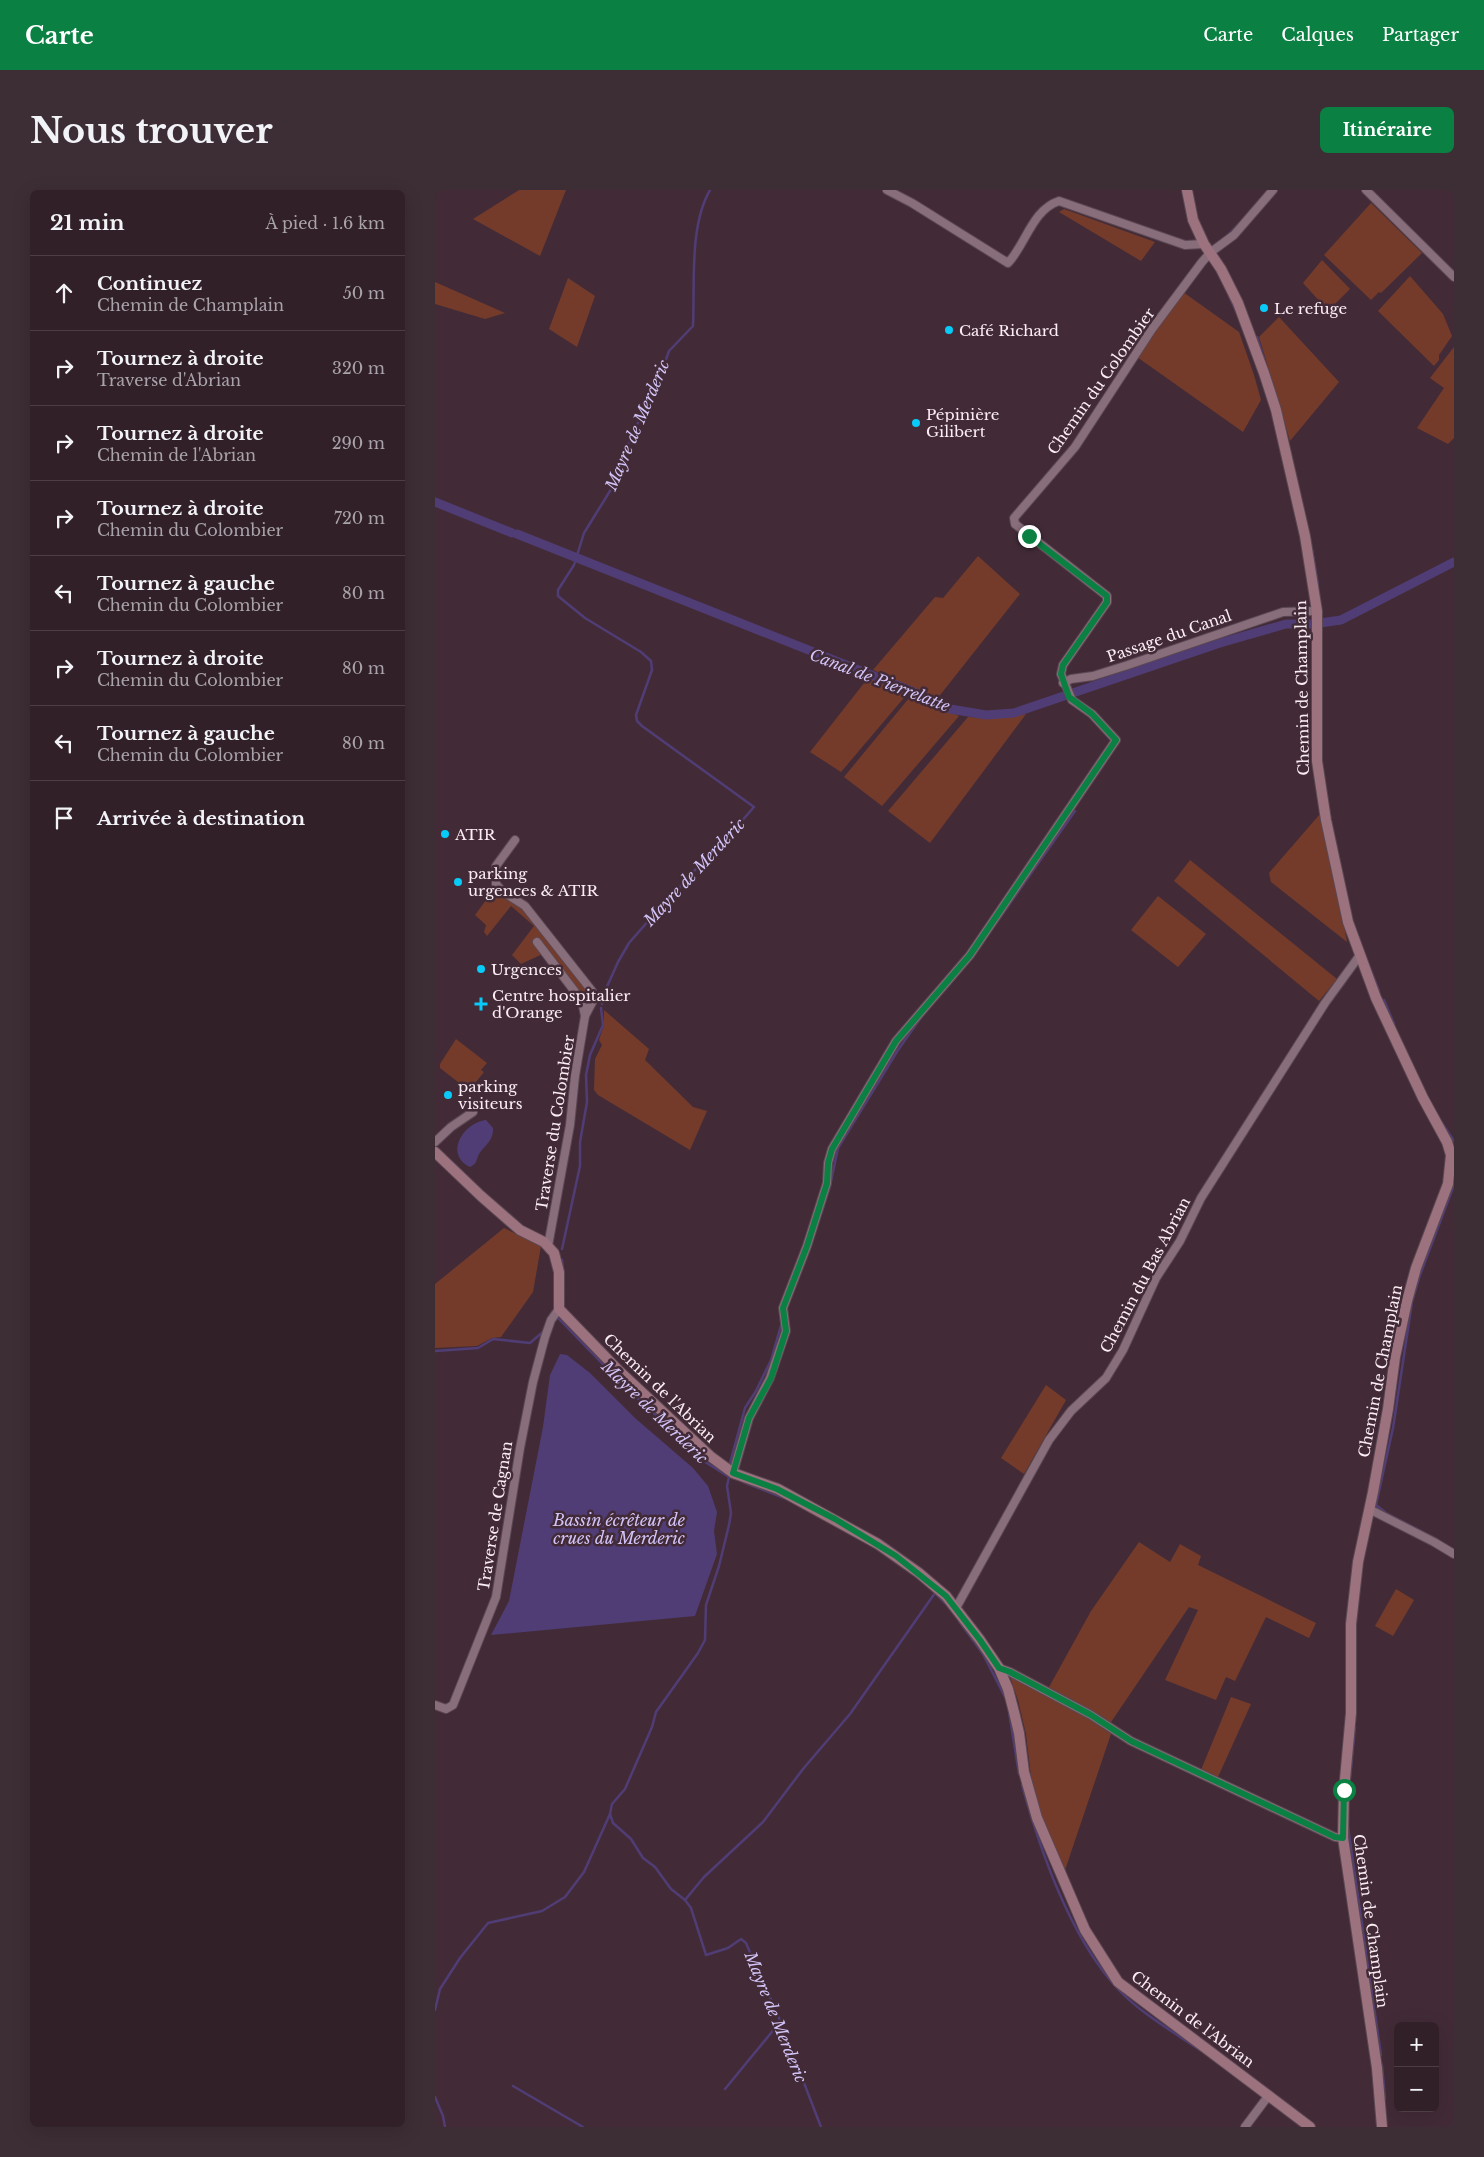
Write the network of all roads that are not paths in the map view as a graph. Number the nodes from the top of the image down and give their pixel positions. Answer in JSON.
{"nodes":[{"id":1,"x":887,"y":190,"type":"edge"},
{"id":2,"x":1187,"y":190,"type":"edge"},
{"id":3,"x":1273,"y":190,"type":"edge"},
{"id":4,"x":1366,"y":190,"type":"edge"},
{"id":5,"x":1207,"y":248,"type":"junction"},
{"id":6,"x":1454,"y":277,"type":"edge"},
{"id":7,"x":1317,"y":611,"type":"junction"},
{"id":8,"x":1066,"y":690,"type":"junction"},
{"id":9,"x":515,"y":840,"type":"dead end"},
{"id":10,"x":537,"y":942,"type":"dead end"},
{"id":11,"x":1360,"y":955,"type":"junction"},
{"id":12,"x":585,"y":1016,"type":"junction"},
{"id":13,"x":473,"y":1112,"type":"dead end"},
{"id":14,"x":435,"y":1142,"type":"edge"},
{"id":15,"x":435,"y":1152,"type":"edge"},
{"id":16,"x":1452,"y":1155,"type":"edge"},
{"id":17,"x":548,"y":1246,"type":"junction"},
{"id":18,"x":560,"y":1310,"type":"junction"},
{"id":19,"x":733,"y":1473,"type":"junction"},
{"id":20,"x":1369,"y":1509,"type":"junction"},
{"id":21,"x":1454,"y":1554,"type":"edge"},
{"id":22,"x":956,"y":1608,"type":"junction"},
{"id":23,"x":999,"y":1668,"type":"junction"},
{"id":24,"x":435,"y":1705,"type":"edge"},
{"id":25,"x":1343,"y":1838,"type":"junction"},
{"id":26,"x":1269,"y":2095,"type":"junction"},
{"id":27,"x":1245,"y":2127,"type":"edge"},
{"id":28,"x":1310,"y":2127,"type":"edge"},
{"id":29,"x":1381,"y":2127,"type":"edge"}],
"edges":[{"from":1,"to":5,"type":"street"},
{"from":2,"to":5,"type":"street","name":"Chemin de Champlain"},
{"from":3,"to":5,"type":"street"},
{"from":4,"to":6,"type":"street"},
{"from":5,"to":7,"type":"street","name":"Chemin de Champlain"},
{"from":5,"to":8,"type":"street","name":"Chemin du Colombier"},
{"from":7,"to":8,"type":"street","name":"Passage du Canal"},
{"from":7,"to":11,"type":"street","name":"Chemin de Champlain"},
{"from":8,"to":19,"type":"street"},
{"from":9,"to":12,"type":"street","name":"Traverse du Colombier"},
{"from":10,"to":12,"type":"street"},
{"from":11,"to":16,"type":"street","name":"Chemin de Champlain"},
{"from":11,"to":22,"type":"street","name":"Chemin du Bas Abrian"},
{"from":12,"to":17,"type":"street","name":"Traverse du Colombier"},
{"from":13,"to":14,"type":"street"},
{"from":15,"to":17,"type":"street"},
{"from":16,"to":20,"type":"street","name":"Chemin de Champlain"},
{"from":17,"to":18,"type":"street"},
{"from":18,"to":19,"type":"street","name":"Chemin de l'Abrian"},
{"from":18,"to":24,"type":"street","name":"Traverse de Cagnan"},
{"from":19,"to":22,"type":"street","name":"Chemin de l'Abrian"},
{"from":20,"to":21,"type":"street"},
{"from":20,"to":25,"type":"street","name":"Chemin de Champlain"},
{"from":22,"to":23,"type":"street","name":"Chemin de l'Abrian"},
{"from":23,"to":25,"type":"street"},
{"from":23,"to":26,"type":"street","name":"Chemin de l'Abrian"},
{"from":25,"to":29,"type":"street","name":"Chemin de Champlain"},
{"from":26,"to":27,"type":"street"},
{"from":26,"to":28,"type":"street","name":"Chemin de l'Abrian"}]}
